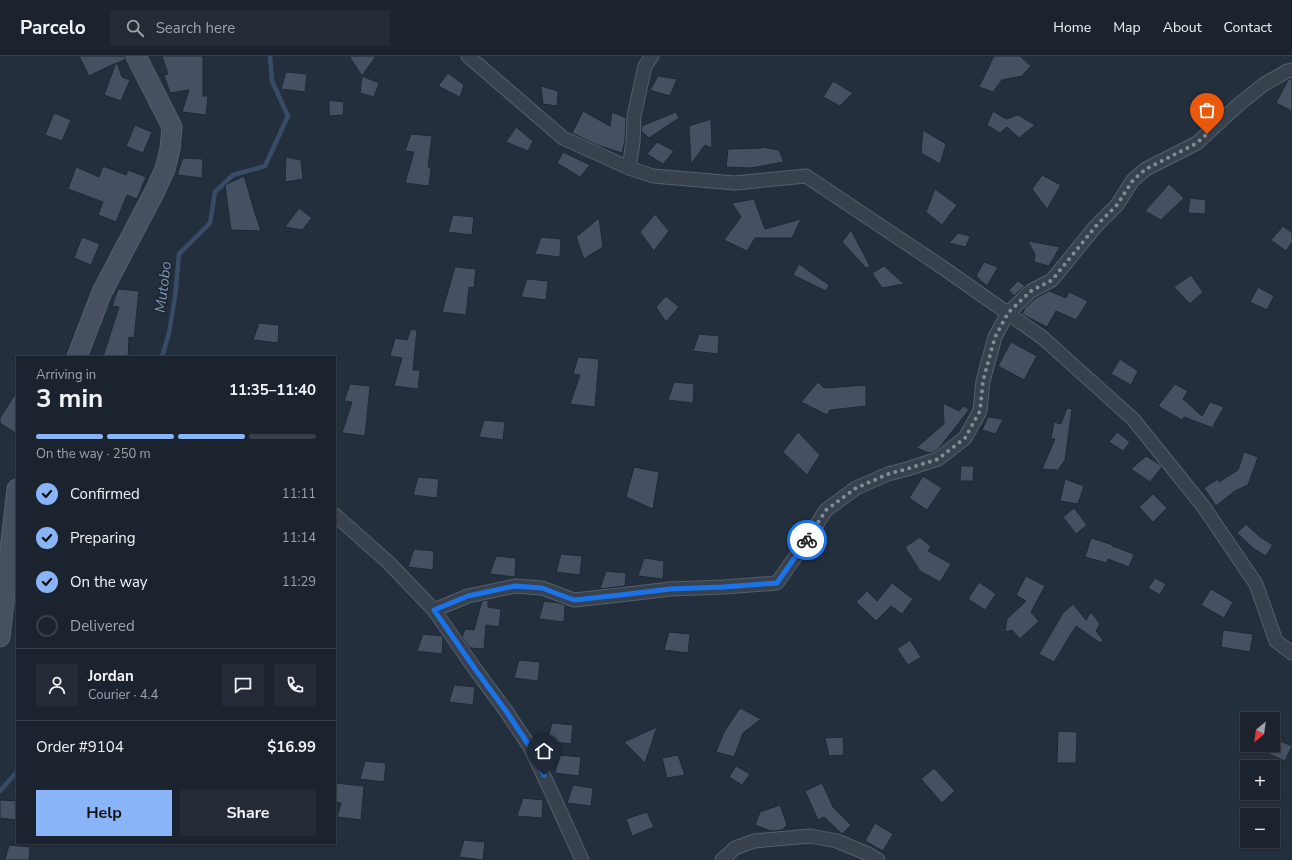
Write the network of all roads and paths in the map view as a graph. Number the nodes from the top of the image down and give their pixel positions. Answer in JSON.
{"nodes":[{"id":1,"x":136,"y":56,"type":"edge"},
{"id":2,"x":468,"y":56,"type":"edge"},
{"id":3,"x":652,"y":56,"type":"edge"},
{"id":4,"x":1292,"y":70,"type":"edge"},
{"id":5,"x":629,"y":168,"type":"junction"},
{"id":6,"x":1008,"y":313,"type":"junction"},
{"id":7,"x":77,"y":356,"type":"edge"},
{"id":8,"x":16,"y":498,"type":"edge"},
{"id":9,"x":336,"y":516,"type":"edge"},
{"id":10,"x":434,"y":610,"type":"junction"},
{"id":11,"x":0,"y":637,"type":"edge"},
{"id":12,"x":1292,"y":653,"type":"edge"},
{"id":13,"x":582,"y":860,"type":"edge"},
{"id":14,"x":722,"y":860,"type":"edge"},
{"id":15,"x":878,"y":860,"type":"edge"}],
"edges":[{"from":1,"to":7,"type":"main road"},
{"from":2,"to":5,"type":"street"},
{"from":3,"to":5,"type":"street"},
{"from":4,"to":6,"type":"street"},
{"from":5,"to":6,"type":"street"},
{"from":6,"to":10,"type":"street"},
{"from":6,"to":12,"type":"street"},
{"from":8,"to":11,"type":"main road"},
{"from":9,"to":10,"type":"street"},
{"from":10,"to":13,"type":"street"},
{"from":14,"to":15,"type":"street"}]}
